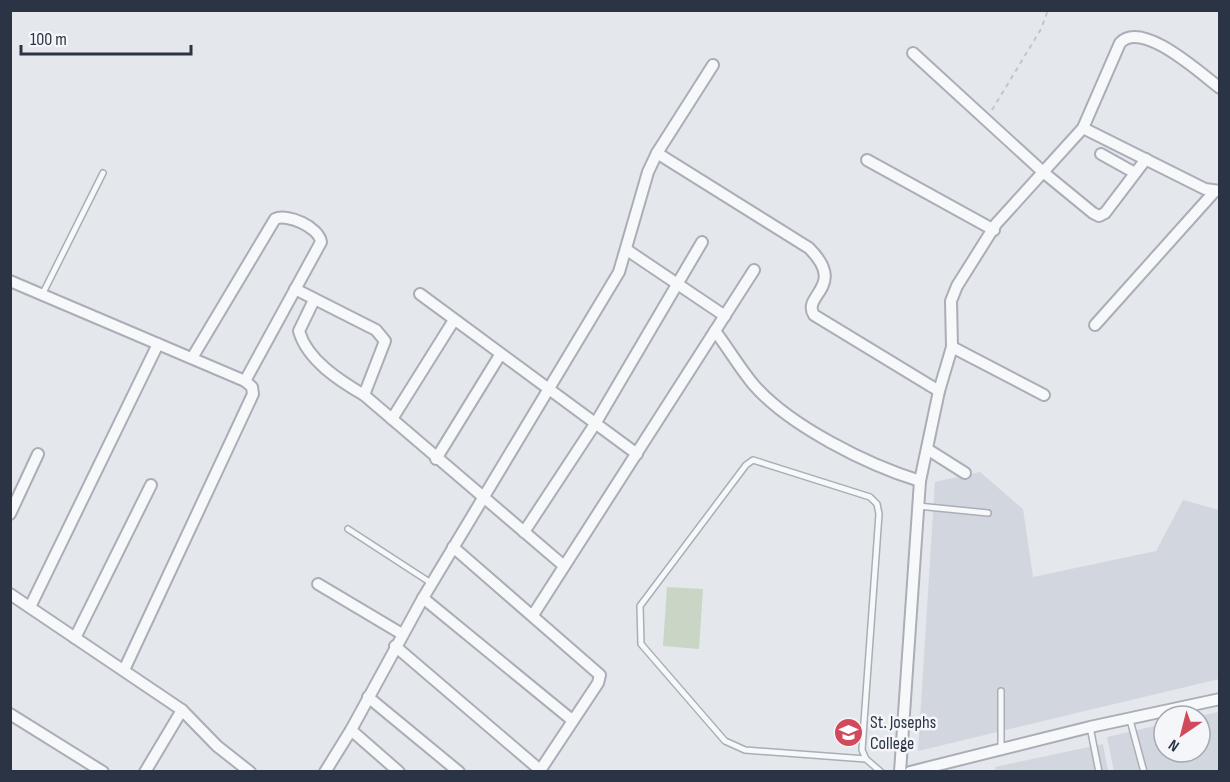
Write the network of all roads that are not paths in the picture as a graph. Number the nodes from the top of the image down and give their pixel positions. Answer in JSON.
{"nodes":[{"id":1,"x":913,"y":53,"type":"dead end"},
{"id":2,"x":713,"y":65,"type":"dead end"},
{"id":3,"x":1220,"y":88,"type":"edge"},
{"id":4,"x":1083,"y":128,"type":"junction"},
{"id":5,"x":657,"y":153,"type":"junction"},
{"id":6,"x":1101,"y":154,"type":"dead end"},
{"id":7,"x":1146,"y":159,"type":"junction"},
{"id":8,"x":867,"y":160,"type":"dead end"},
{"id":9,"x":1043,"y":172,"type":"junction"},
{"id":10,"x":103,"y":173,"type":"dead end"},
{"id":11,"x":1136,"y":173,"type":"junction"},
{"id":12,"x":1217,"y":191,"type":"edge"},
{"id":13,"x":994,"y":230,"type":"junction"},
{"id":14,"x":702,"y":242,"type":"dead end"},
{"id":15,"x":627,"y":250,"type":"junction"},
{"id":16,"x":754,"y":270,"type":"dead end"},
{"id":17,"x":10,"y":281,"type":"edge"},
{"id":18,"x":677,"y":283,"type":"junction"},
{"id":19,"x":295,"y":289,"type":"junction"},
{"id":20,"x":420,"y":294,"type":"dead end"},
{"id":21,"x":42,"y":295,"type":"junction"},
{"id":22,"x":314,"y":300,"type":"junction"},
{"id":23,"x":725,"y":316,"type":"junction"},
{"id":24,"x":454,"y":320,"type":"junction"},
{"id":25,"x":1095,"y":325,"type":"dead end"},
{"id":26,"x":715,"y":331,"type":"junction"},
{"id":27,"x":158,"y":344,"type":"junction"},
{"id":28,"x":952,"y":347,"type":"junction"},
{"id":29,"x":500,"y":355,"type":"junction"},
{"id":30,"x":192,"y":358,"type":"junction"},
{"id":31,"x":245,"y":381,"type":"junction"},
{"id":32,"x":546,"y":389,"type":"junction"},
{"id":33,"x":939,"y":391,"type":"junction"},
{"id":34,"x":364,"y":395,"type":"junction"},
{"id":35,"x":1044,"y":395,"type":"dead end"},
{"id":36,"x":392,"y":419,"type":"junction"},
{"id":37,"x":595,"y":424,"type":"junction"},
{"id":38,"x":927,"y":449,"type":"junction"},
{"id":39,"x":38,"y":454,"type":"dead end"},
{"id":40,"x":637,"y":454,"type":"junction"},
{"id":41,"x":436,"y":459,"type":"junction"},
{"id":42,"x":965,"y":473,"type":"dead end"},
{"id":43,"x":920,"y":481,"type":"junction"},
{"id":44,"x":151,"y":485,"type":"dead end"},
{"id":45,"x":482,"y":498,"type":"junction"},
{"id":46,"x":918,"y":506,"type":"junction"},
{"id":47,"x":988,"y":513,"type":"dead end"},
{"id":48,"x":10,"y":514,"type":"edge"},
{"id":49,"x":348,"y":529,"type":"dead end"},
{"id":50,"x":524,"y":532,"type":"junction"},
{"id":51,"x":453,"y":547,"type":"junction"},
{"id":52,"x":563,"y":565,"type":"junction"},
{"id":53,"x":431,"y":583,"type":"junction"},
{"id":54,"x":318,"y":584,"type":"dead end"},
{"id":55,"x":10,"y":594,"type":"edge"},
{"id":56,"x":423,"y":598,"type":"junction"},
{"id":57,"x":30,"y":607,"type":"junction"},
{"id":58,"x":533,"y":615,"type":"junction"},
{"id":59,"x":402,"y":634,"type":"junction"},
{"id":60,"x":75,"y":638,"type":"junction"},
{"id":61,"x":395,"y":646,"type":"junction"},
{"id":62,"x":124,"y":670,"type":"junction"},
{"id":63,"x":1001,"y":691,"type":"dead end"},
{"id":64,"x":368,"y":697,"type":"junction"},
{"id":65,"x":1220,"y":699,"type":"edge"},
{"id":66,"x":182,"y":710,"type":"junction"},
{"id":67,"x":10,"y":714,"type":"edge"},
{"id":68,"x":572,"y":720,"type":"junction"},
{"id":69,"x":1130,"y":720,"type":"junction"},
{"id":70,"x":1089,"y":727,"type":"junction"},
{"id":71,"x":351,"y":730,"type":"junction"},
{"id":72,"x":1001,"y":748,"type":"junction"},
{"id":73,"x":866,"y":759,"type":"junction"},
{"id":74,"x":233,"y":760,"type":"junction"},
{"id":75,"x":96,"y":770,"type":"edge"},
{"id":76,"x":144,"y":771,"type":"edge"},
{"id":77,"x":226,"y":771,"type":"edge"},
{"id":78,"x":250,"y":771,"type":"edge"},
{"id":79,"x":328,"y":771,"type":"edge"},
{"id":80,"x":399,"y":771,"type":"edge"},
{"id":81,"x":459,"y":771,"type":"edge"},
{"id":82,"x":540,"y":771,"type":"edge"},
{"id":83,"x":881,"y":771,"type":"edge"},
{"id":84,"x":900,"y":771,"type":"edge"},
{"id":85,"x":910,"y":771,"type":"edge"},
{"id":86,"x":1099,"y":771,"type":"edge"},
{"id":87,"x":1144,"y":771,"type":"edge"}],
"edges":[{"from":1,"to":9,"type":"street"},
{"from":2,"to":5,"type":"street"},
{"from":3,"to":4,"type":"street"},
{"from":4,"to":7,"type":"street"},
{"from":4,"to":9,"type":"street"},
{"from":5,"to":15,"type":"street"},
{"from":5,"to":33,"type":"street"},
{"from":6,"to":11,"type":"street"},
{"from":7,"to":11,"type":"street"},
{"from":7,"to":12,"type":"street"},
{"from":8,"to":13,"type":"street"},
{"from":9,"to":11,"type":"street"},
{"from":9,"to":13,"type":"street"},
{"from":10,"to":21,"type":"lane"},
{"from":12,"to":25,"type":"street"},
{"from":13,"to":28,"type":"street"},
{"from":14,"to":18,"type":"street"},
{"from":15,"to":18,"type":"street"},
{"from":15,"to":32,"type":"street"},
{"from":16,"to":23,"type":"street"},
{"from":17,"to":21,"type":"street"},
{"from":18,"to":23,"type":"street"},
{"from":18,"to":37,"type":"street"},
{"from":19,"to":22,"type":"street"},
{"from":19,"to":30,"type":"street"},
{"from":19,"to":31,"type":"street"},
{"from":20,"to":24,"type":"street"},
{"from":21,"to":27,"type":"street"},
{"from":22,"to":34,"type":"street"},
{"from":22,"to":34,"type":"street"},
{"from":23,"to":26,"type":"street"},
{"from":24,"to":29,"type":"street"},
{"from":24,"to":36,"type":"street"},
{"from":26,"to":40,"type":"street"},
{"from":26,"to":43,"type":"street"},
{"from":27,"to":30,"type":"street"},
{"from":27,"to":57,"type":"street"},
{"from":28,"to":33,"type":"street"},
{"from":28,"to":35,"type":"street"},
{"from":29,"to":32,"type":"street"},
{"from":29,"to":41,"type":"street"},
{"from":30,"to":31,"type":"street"},
{"from":31,"to":62,"type":"street"},
{"from":32,"to":37,"type":"street"},
{"from":32,"to":45,"type":"street"},
{"from":33,"to":38,"type":"street"},
{"from":34,"to":36,"type":"street"},
{"from":36,"to":41,"type":"street"},
{"from":37,"to":40,"type":"street"},
{"from":37,"to":50,"type":"street"},
{"from":38,"to":42,"type":"street"},
{"from":38,"to":43,"type":"street"},
{"from":39,"to":48,"type":"street"},
{"from":40,"to":52,"type":"street"},
{"from":41,"to":45,"type":"street"},
{"from":43,"to":46,"type":"street"},
{"from":44,"to":60,"type":"street"},
{"from":45,"to":50,"type":"street"},
{"from":45,"to":51,"type":"street"},
{"from":46,"to":47,"type":"lane"},
{"from":46,"to":84,"type":"street"},
{"from":49,"to":53,"type":"lane"},
{"from":50,"to":52,"type":"street"},
{"from":51,"to":53,"type":"street"},
{"from":51,"to":58,"type":"street"},
{"from":52,"to":58,"type":"street"},
{"from":53,"to":56,"type":"street"},
{"from":54,"to":59,"type":"street"},
{"from":55,"to":57,"type":"street"},
{"from":56,"to":59,"type":"street"},
{"from":56,"to":68,"type":"street"},
{"from":57,"to":60,"type":"street"},
{"from":58,"to":68,"type":"street"},
{"from":59,"to":61,"type":"street"},
{"from":60,"to":62,"type":"street"},
{"from":61,"to":64,"type":"street"},
{"from":61,"to":82,"type":"street"},
{"from":62,"to":66,"type":"street"},
{"from":63,"to":72,"type":"lane"},
{"from":64,"to":71,"type":"street"},
{"from":64,"to":81,"type":"street"},
{"from":65,"to":69,"type":"street"},
{"from":66,"to":74,"type":"street"},
{"from":66,"to":76,"type":"street"},
{"from":67,"to":75,"type":"street"},
{"from":68,"to":82,"type":"street"},
{"from":69,"to":70,"type":"street"},
{"from":69,"to":87,"type":"lane"},
{"from":70,"to":72,"type":"street"},
{"from":70,"to":86,"type":"lane"},
{"from":71,"to":79,"type":"street"},
{"from":71,"to":80,"type":"street"},
{"from":72,"to":85,"type":"street"},
{"from":73,"to":73,"type":"lane"},
{"from":73,"to":83,"type":"lane"},
{"from":74,"to":77,"type":"street"},
{"from":74,"to":78,"type":"street"}]}
